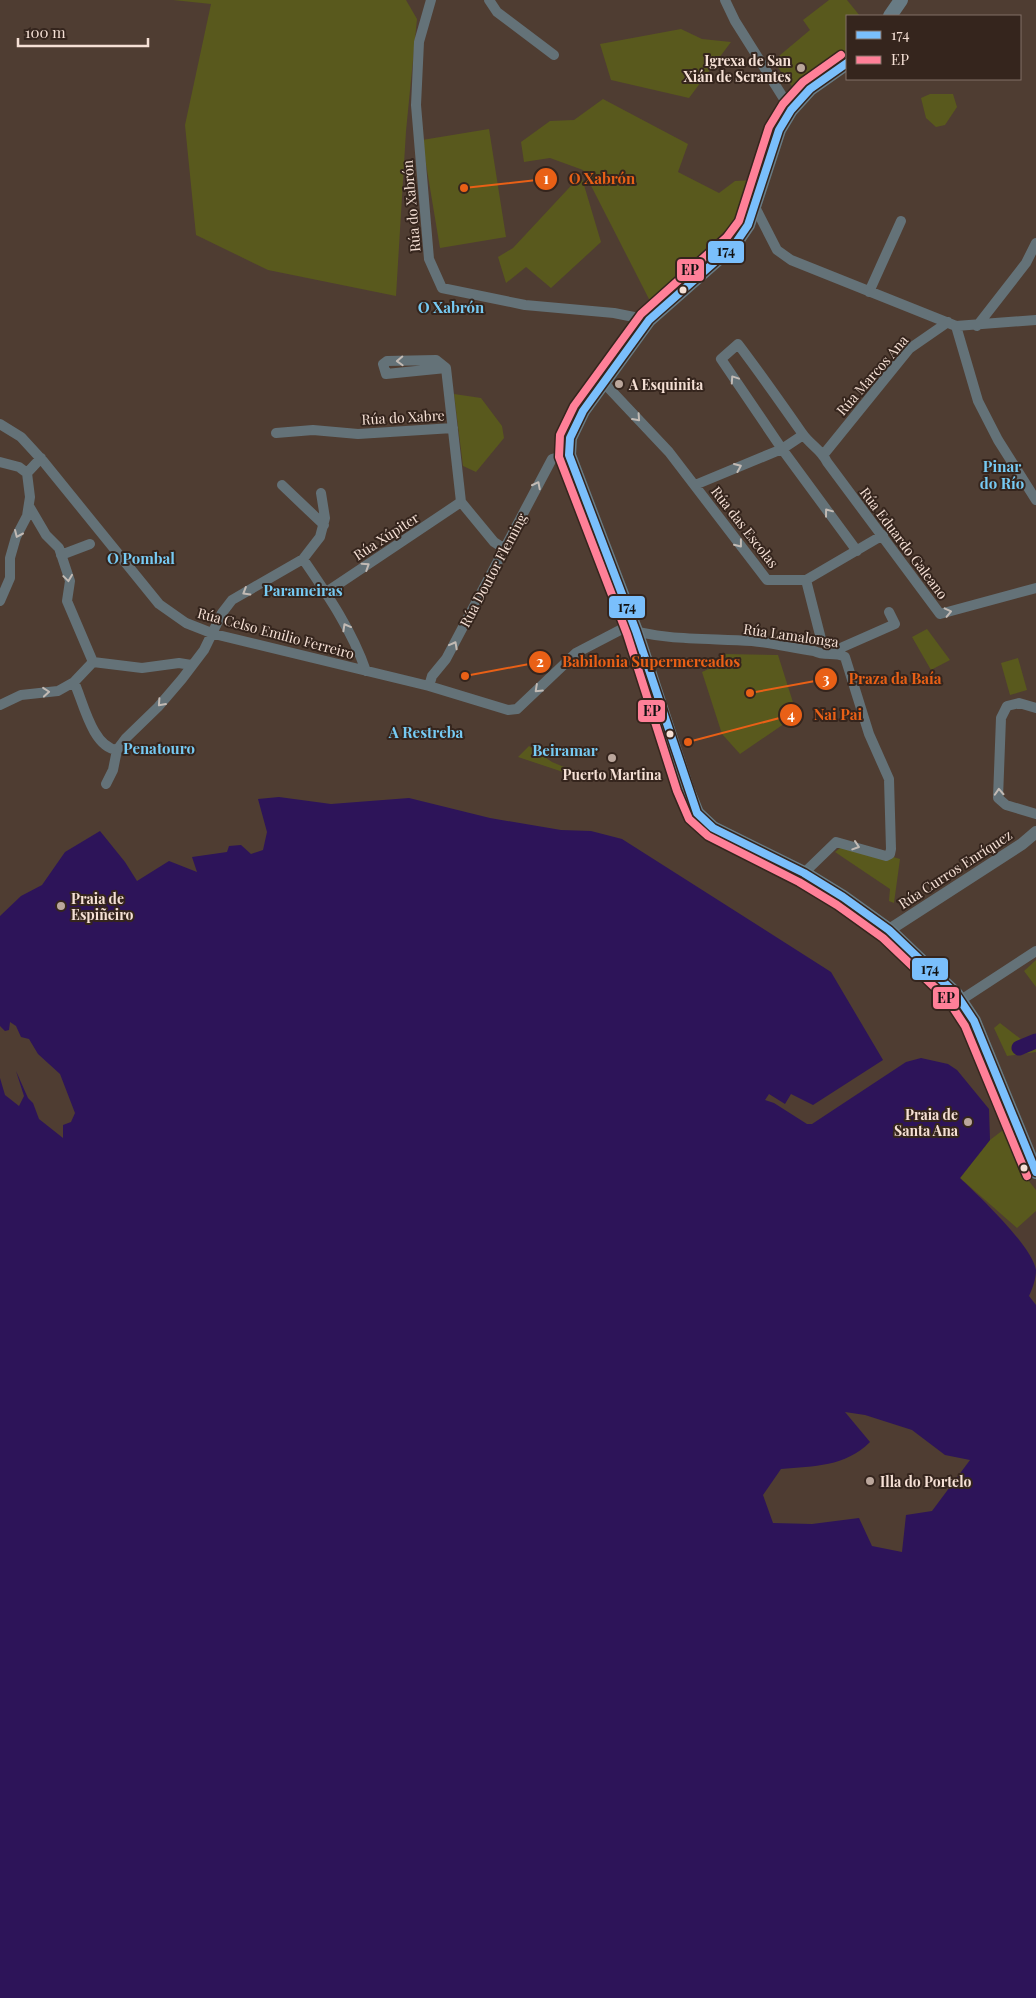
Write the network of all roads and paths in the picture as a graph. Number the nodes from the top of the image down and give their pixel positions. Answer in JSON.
{"nodes":[{"id":1,"x":431,"y":0,"type":"edge"},
{"id":2,"x":490,"y":0,"type":"edge"},
{"id":3,"x":726,"y":0,"type":"edge"},
{"id":4,"x":901,"y":0,"type":"edge"},
{"id":5,"x":891,"y":15,"type":"edge"},
{"id":6,"x":554,"y":55,"type":"dead end"},
{"id":7,"x":846,"y":64,"type":"edge"},
{"id":8,"x":791,"y":110,"type":"junction"},
{"id":9,"x":755,"y":207,"type":"junction"},
{"id":10,"x":901,"y":221,"type":"dead end"},
{"id":11,"x":1036,"y":243,"type":"edge"},
{"id":12,"x":869,"y":292,"type":"junction"},
{"id":13,"x":649,"y":320,"type":"junction"},
{"id":14,"x":1036,"y":320,"type":"edge"},
{"id":15,"x":952,"y":324,"type":"junction"},
{"id":16,"x":977,"y":326,"type":"junction"},
{"id":17,"x":446,"y":368,"type":"junction"},
{"id":18,"x":604,"y":383,"type":"junction"},
{"id":19,"x":0,"y":424,"type":"edge"},
{"id":20,"x":453,"y":428,"type":"junction"},
{"id":21,"x":276,"y":433,"type":"dead end"},
{"id":22,"x":803,"y":435,"type":"junction"},
{"id":23,"x":782,"y":449,"type":"junction"},
{"id":24,"x":566,"y":453,"type":"junction"},
{"id":25,"x":824,"y":454,"type":"junction"},
{"id":26,"x":41,"y":458,"type":"junction"},
{"id":27,"x":0,"y":462,"type":"edge"},
{"id":28,"x":27,"y":474,"type":"junction"},
{"id":29,"x":282,"y":485,"type":"dead end"},
{"id":30,"x":695,"y":486,"type":"junction"},
{"id":31,"x":321,"y":493,"type":"dead end"},
{"id":32,"x":1036,"y":500,"type":"edge"},
{"id":33,"x":461,"y":502,"type":"junction"},
{"id":34,"x":29,"y":506,"type":"junction"},
{"id":35,"x":324,"y":525,"type":"junction"},
{"id":36,"x":883,"y":535,"type":"junction"},
{"id":37,"x":90,"y":544,"type":"dead end"},
{"id":38,"x":505,"y":549,"type":"junction"},
{"id":39,"x":857,"y":551,"type":"junction"},
{"id":40,"x":61,"y":555,"type":"junction"},
{"id":41,"x":303,"y":559,"type":"junction"},
{"id":42,"x":806,"y":580,"type":"junction"},
{"id":43,"x":1036,"y":588,"type":"edge"},
{"id":44,"x":325,"y":593,"type":"junction"},
{"id":45,"x":0,"y":601,"type":"edge"},
{"id":46,"x":889,"y":612,"type":"dead end"},
{"id":47,"x":636,"y":631,"type":"junction"},
{"id":48,"x":214,"y":634,"type":"junction"},
{"id":49,"x":93,"y":662,"type":"junction"},
{"id":50,"x":191,"y":665,"type":"junction"},
{"id":51,"x":366,"y":671,"type":"junction"},
{"id":52,"x":74,"y":682,"type":"junction"},
{"id":53,"x":429,"y":686,"type":"junction"},
{"id":54,"x":0,"y":705,"type":"edge"},
{"id":55,"x":1036,"y":708,"type":"edge"},
{"id":56,"x":508,"y":710,"type":"joint"},
{"id":57,"x":116,"y":750,"type":"junction"},
{"id":58,"x":106,"y":784,"type":"dead end"},
{"id":59,"x":1036,"y":814,"type":"edge"},
{"id":60,"x":1036,"y":832,"type":"edge"},
{"id":61,"x":804,"y":873,"type":"junction"},
{"id":62,"x":889,"y":930,"type":"junction"},
{"id":63,"x":1036,"y":951,"type":"edge"},
{"id":64,"x":961,"y":1000,"type":"junction"},
{"id":65,"x":1032,"y":1149,"type":"edge"},
{"id":66,"x":1036,"y":1172,"type":"edge"}],
"edges":[{"from":1,"to":13,"type":"street","name":"Rúa do Xabrón"},
{"from":2,"to":6,"type":"street"},
{"from":3,"to":8,"type":"street"},
{"from":4,"to":5,"type":"main road"},
{"from":7,"to":8,"type":"main road","name":"Rúa Doutor Fleming"},
{"from":8,"to":9,"type":"main road","name":"Rúa Doutor Fleming"},
{"from":9,"to":12,"type":"street"},
{"from":9,"to":13,"type":"main road","name":"Rúa Doutor Fleming"},
{"from":10,"to":12,"type":"street"},
{"from":11,"to":16,"type":"street"},
{"from":12,"to":15,"type":"street"},
{"from":13,"to":18,"type":"main road","name":"Rúa Doutor Fleming"},
{"from":14,"to":16,"type":"street"},
{"from":15,"to":16,"type":"street"},
{"from":15,"to":25,"type":"street","name":"Rúa Marcos Ana"},
{"from":15,"to":32,"type":"street"},
{"from":17,"to":17,"type":"street","one_way":true},
{"from":17,"to":20,"type":"street"},
{"from":18,"to":24,"type":"main road","name":"Rúa Doutor Fleming"},
{"from":18,"to":30,"type":"street","name":"Rúa das Escolas","one_way":true},
{"from":19,"to":26,"type":"street","name":"Rúa Celso Emilio Ferreiro"},
{"from":20,"to":21,"type":"street","name":"Rúa do Xabre"},
{"from":20,"to":33,"type":"street","name":"Rúa do Xabre"},
{"from":22,"to":23,"type":"street"},
{"from":23,"to":22,"type":"street","name":"Rúa Eduardo Galeano","one_way":true},
{"from":22,"to":25,"type":"street","name":"Rúa Eduardo Galeano"},
{"from":30,"to":23,"type":"street","name":"Rúa das Escolas","one_way":true},
{"from":39,"to":23,"type":"street","name":"Rúa Eduardo Galeano","one_way":true},
{"from":38,"to":24,"type":"street","name":"Rúa Doutor Fleming","one_way":true},
{"from":24,"to":47,"type":"main road"},
{"from":25,"to":36,"type":"street","name":"Rúa Eduardo Galeano"},
{"from":26,"to":28,"type":"street"},
{"from":26,"to":48,"type":"street","name":"Rúa Celso Emilio Ferreiro"},
{"from":27,"to":28,"type":"street"},
{"from":28,"to":34,"type":"street"},
{"from":29,"to":35,"type":"street"},
{"from":30,"to":42,"type":"street","name":"Rúa das Escolas","one_way":true},
{"from":31,"to":35,"type":"street"},
{"from":33,"to":38,"type":"street"},
{"from":44,"to":33,"type":"street","name":"Rúa Xúpiter","one_way":true},
{"from":34,"to":40,"type":"street"},
{"from":34,"to":45,"type":"street","one_way":true},
{"from":35,"to":41,"type":"street"},
{"from":36,"to":39,"type":"street","name":"Rúa das Escolas"},
{"from":36,"to":43,"type":"street","name":"Rúa Eduardo Galeano","one_way":true},
{"from":37,"to":40,"type":"street"},
{"from":53,"to":38,"type":"street","name":"Rúa Doutor Fleming","one_way":true},
{"from":39,"to":42,"type":"street","name":"Rúa das Escolas"},
{"from":40,"to":49,"type":"street","one_way":true},
{"from":41,"to":44,"type":"street"},
{"from":41,"to":48,"type":"street","one_way":true},
{"from":42,"to":46,"type":"street"},
{"from":51,"to":44,"type":"street","one_way":true},
{"from":47,"to":56,"type":"street","name":"Rúa Lamalonga","one_way":true},
{"from":47,"to":61,"type":"main road"},
{"from":61,"to":47,"type":"street","name":"Rúa Lamalonga","one_way":true},
{"from":48,"to":50,"type":"street"},
{"from":48,"to":51,"type":"street","name":"Rúa Celso Emilio Ferreiro"},
{"from":49,"to":50,"type":"street"},
{"from":49,"to":52,"type":"street"},
{"from":50,"to":57,"type":"street","one_way":true},
{"from":51,"to":53,"type":"street","name":"Rúa Celso Emilio Ferreiro"},
{"from":54,"to":52,"type":"street","one_way":true},
{"from":52,"to":57,"type":"street"},
{"from":53,"to":56,"type":"street","name":"Rúa Celso Emilio Ferreiro"},
{"from":59,"to":55,"type":"street","one_way":true},
{"from":57,"to":58,"type":"street"},
{"from":60,"to":62,"type":"street","name":"Rúa Curros Enríquez"},
{"from":61,"to":62,"type":"main road"},
{"from":62,"to":64,"type":"main road"},
{"from":63,"to":64,"type":"street"},
{"from":64,"to":65,"type":"main road"},
{"from":65,"to":66,"type":"main road"}]}
